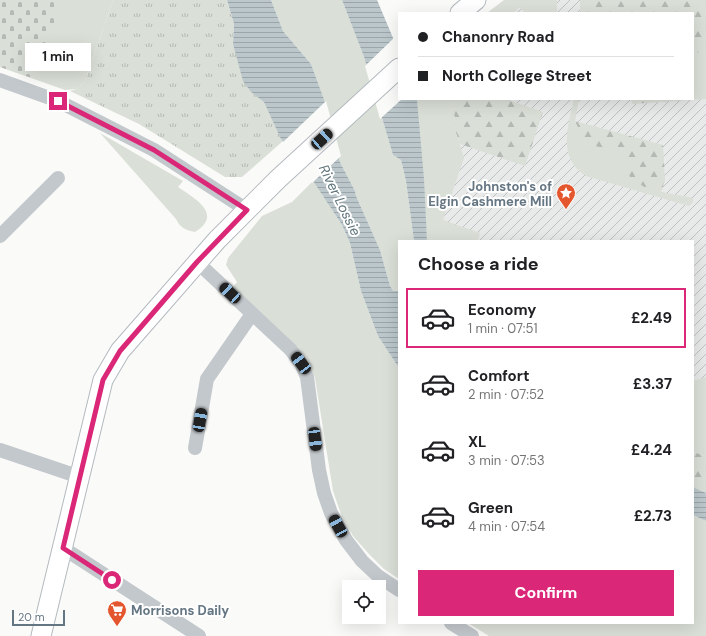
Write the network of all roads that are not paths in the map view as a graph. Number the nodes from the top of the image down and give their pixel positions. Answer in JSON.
{"nodes":[{"id":1,"x":476,"y":0,"type":"edge"},
{"id":2,"x":461,"y":12,"type":"edge"},
{"id":3,"x":398,"y":69,"type":"edge"},
{"id":4,"x":0,"y":80,"type":"edge"},
{"id":5,"x":58,"y":178,"type":"dead end"},
{"id":6,"x":247,"y":210,"type":"junction"},
{"id":7,"x":0,"y":236,"type":"edge"},
{"id":8,"x":197,"y":262,"type":"junction"},
{"id":9,"x":252,"y":314,"type":"junction"},
{"id":10,"x":195,"y":448,"type":"dead end"},
{"id":11,"x":0,"y":450,"type":"edge"},
{"id":12,"x":80,"y":477,"type":"junction"},
{"id":13,"x":63,"y":548,"type":"junction"},
{"id":14,"x":398,"y":589,"type":"edge"},
{"id":15,"x":453,"y":624,"type":"edge"},
{"id":16,"x":41,"y":636,"type":"edge"},
{"id":17,"x":199,"y":636,"type":"edge"},
{"id":18,"x":472,"y":636,"type":"edge"}],
"edges":[{"from":1,"to":2,"type":"street"},
{"from":3,"to":6,"type":"street"},
{"from":4,"to":6,"type":"street"},
{"from":5,"to":7,"type":"street"},
{"from":6,"to":8,"type":"street"},
{"from":8,"to":9,"type":"street"},
{"from":8,"to":12,"type":"street"},
{"from":9,"to":10,"type":"street"},
{"from":9,"to":14,"type":"street"},
{"from":11,"to":12,"type":"street"},
{"from":12,"to":13,"type":"street"},
{"from":13,"to":16,"type":"street"},
{"from":13,"to":17,"type":"street"},
{"from":15,"to":18,"type":"street"}]}
